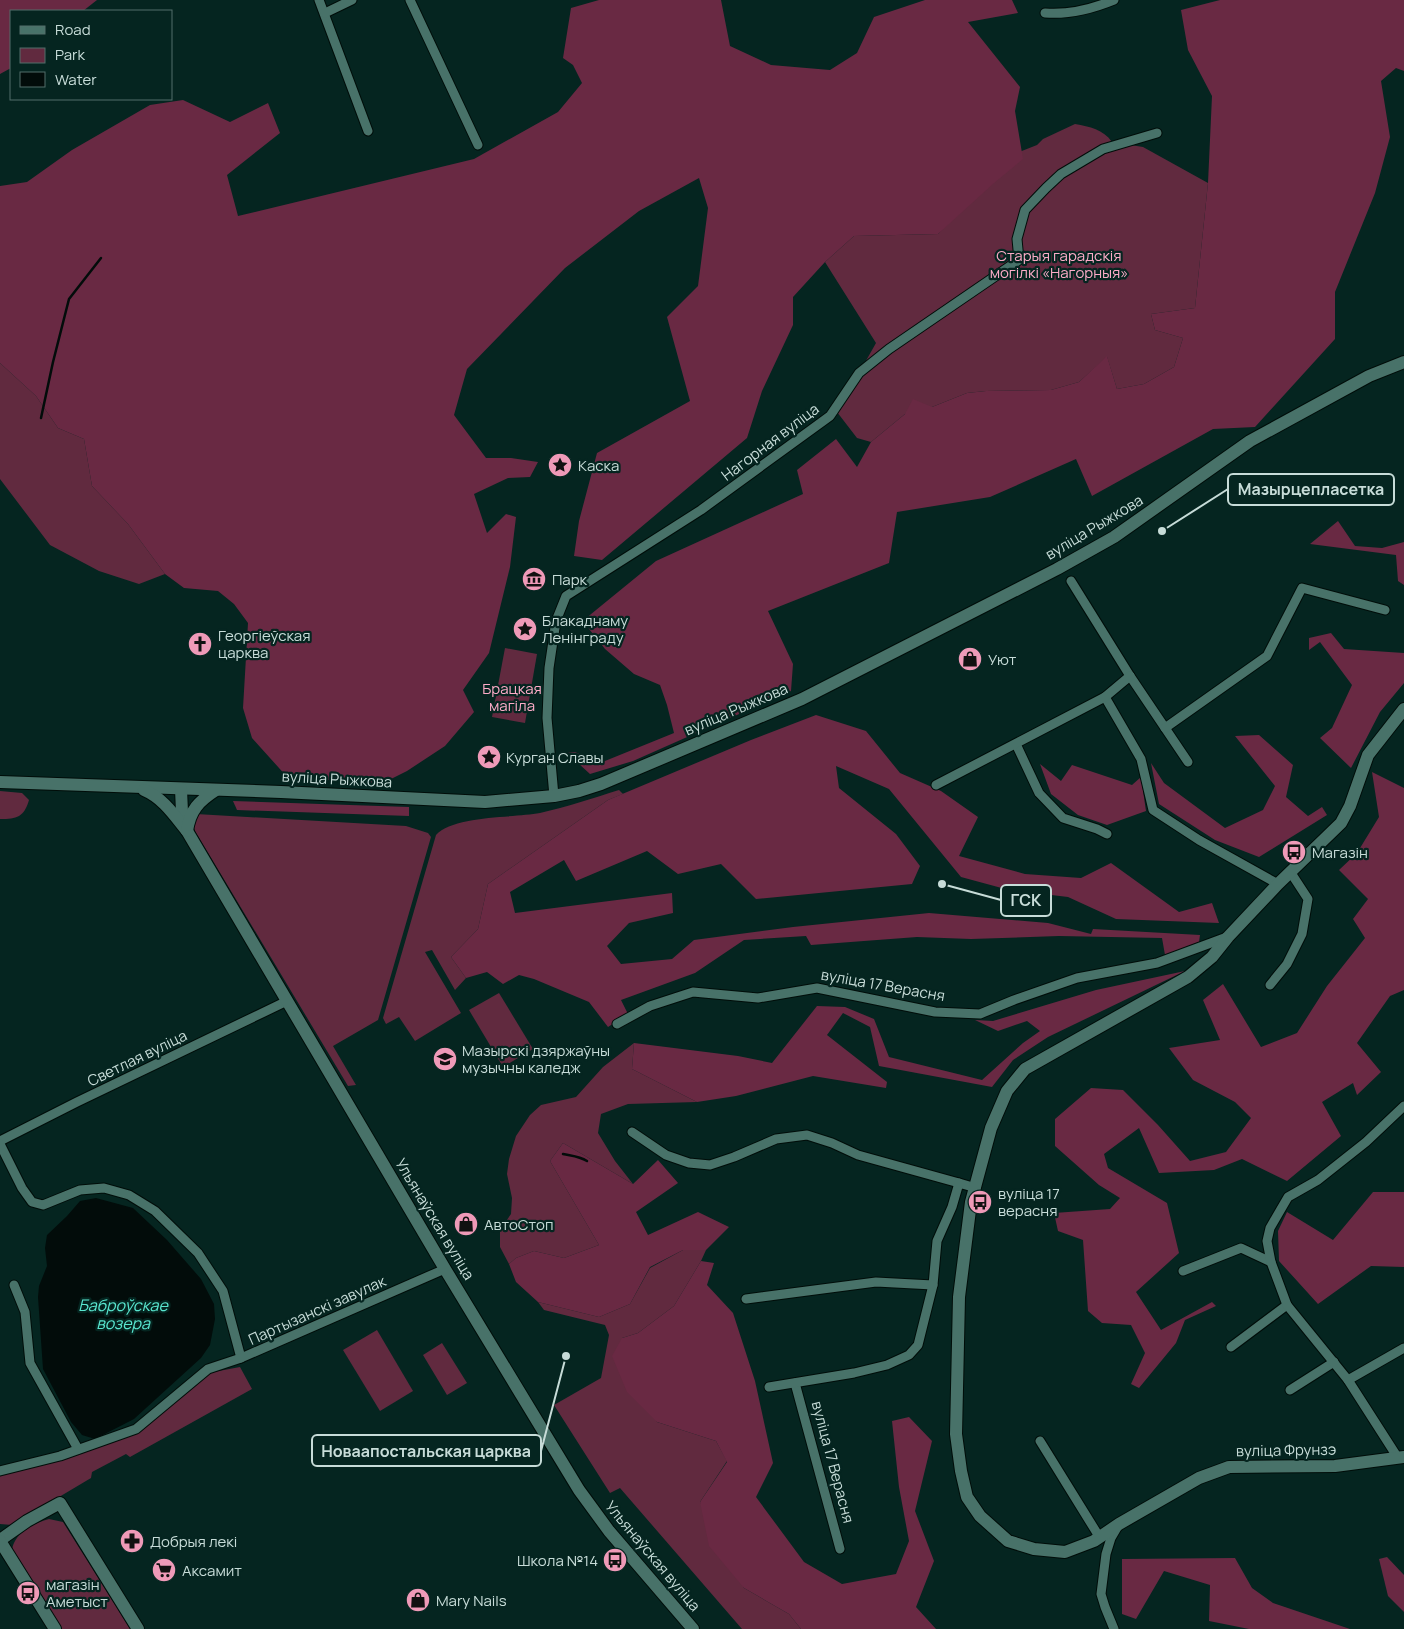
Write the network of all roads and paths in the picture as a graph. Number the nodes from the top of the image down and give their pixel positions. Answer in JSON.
{"nodes":[{"id":1,"x":319,"y":0,"type":"edge"},
{"id":2,"x":352,"y":0,"type":"edge"},
{"id":3,"x":410,"y":0,"type":"edge"},
{"id":4,"x":1114,"y":0,"type":"edge"},
{"id":5,"x":324,"y":13,"type":"junction"},
{"id":6,"x":1045,"y":13,"type":"dead end"},
{"id":7,"x":368,"y":130,"type":"dead end"},
{"id":8,"x":1157,"y":132,"type":"dead end"},
{"id":9,"x":478,"y":145,"type":"dead end"},
{"id":10,"x":1404,"y":362,"type":"edge"},
{"id":11,"x":1071,"y":581,"type":"dead end"},
{"id":12,"x":1385,"y":610,"type":"dead end"},
{"id":13,"x":1130,"y":676,"type":"junction"},
{"id":14,"x":1105,"y":698,"type":"junction"},
{"id":15,"x":1404,"y":708,"type":"edge"},
{"id":16,"x":1165,"y":728,"type":"junction"},
{"id":17,"x":1016,"y":744,"type":"junction"},
{"id":18,"x":1188,"y":762,"type":"dead end"},
{"id":19,"x":0,"y":782,"type":"edge"},
{"id":20,"x":936,"y":785,"type":"dead end"},
{"id":21,"x":138,"y":788,"type":"junction"},
{"id":22,"x":181,"y":789,"type":"junction"},
{"id":23,"x":216,"y":790,"type":"junction"},
{"id":24,"x":554,"y":796,"type":"junction"},
{"id":25,"x":170,"y":812,"type":"junction"},
{"id":26,"x":187,"y":831,"type":"junction"},
{"id":27,"x":1107,"y":834,"type":"dead end"},
{"id":28,"x":1291,"y":873,"type":"junction"},
{"id":29,"x":1278,"y":884,"type":"junction"},
{"id":30,"x":1228,"y":937,"type":"junction"},
{"id":31,"x":1270,"y":984,"type":"dead end"},
{"id":32,"x":287,"y":1001,"type":"junction"},
{"id":33,"x":617,"y":1024,"type":"dead end"},
{"id":34,"x":1404,"y":1106,"type":"edge"},
{"id":35,"x":632,"y":1132,"type":"dead end"},
{"id":36,"x":0,"y":1143,"type":"edge"},
{"id":37,"x":958,"y":1183,"type":"junction"},
{"id":38,"x":976,"y":1188,"type":"junction"},
{"id":39,"x":1271,"y":1262,"type":"junction"},
{"id":40,"x":445,"y":1269,"type":"junction"},
{"id":41,"x":1182,"y":1271,"type":"dead end"},
{"id":42,"x":14,"y":1285,"type":"dead end"},
{"id":43,"x":932,"y":1285,"type":"junction"},
{"id":44,"x":746,"y":1299,"type":"dead end"},
{"id":45,"x":1287,"y":1306,"type":"junction"},
{"id":46,"x":1231,"y":1347,"type":"dead end"},
{"id":47,"x":1404,"y":1348,"type":"edge"},
{"id":48,"x":241,"y":1358,"type":"junction"},
{"id":49,"x":1334,"y":1362,"type":"junction"},
{"id":50,"x":1348,"y":1380,"type":"junction"},
{"id":51,"x":795,"y":1383,"type":"junction"},
{"id":52,"x":769,"y":1387,"type":"dead end"},
{"id":53,"x":1290,"y":1390,"type":"dead end"},
{"id":54,"x":1040,"y":1441,"type":"dead end"},
{"id":55,"x":78,"y":1449,"type":"junction"},
{"id":56,"x":1401,"y":1457,"type":"edge"},
{"id":57,"x":0,"y":1470,"type":"edge"},
{"id":58,"x":1119,"y":1524,"type":"junction"},
{"id":59,"x":1100,"y":1538,"type":"junction"},
{"id":60,"x":0,"y":1540,"type":"edge"},
{"id":61,"x":840,"y":1550,"type":"dead end"},
{"id":62,"x":55,"y":1629,"type":"edge"},
{"id":63,"x":138,"y":1629,"type":"edge"},
{"id":64,"x":693,"y":1629,"type":"edge"},
{"id":65,"x":1114,"y":1629,"type":"edge"}],
"edges":[{"from":1,"to":5,"type":"street"},
{"from":2,"to":5,"type":"street"},
{"from":3,"to":9,"type":"street"},
{"from":4,"to":6,"type":"street"},
{"from":5,"to":7,"type":"street"},
{"from":8,"to":24,"type":"street","name":"Нагорная вуліца"},
{"from":10,"to":24,"type":"main road","name":"вуліца Рыжкова"},
{"from":11,"to":13,"type":"street"},
{"from":12,"to":16,"type":"street"},
{"from":13,"to":14,"type":"street"},
{"from":13,"to":16,"type":"street"},
{"from":14,"to":17,"type":"street"},
{"from":14,"to":29,"type":"street"},
{"from":15,"to":28,"type":"main road","name":"вуліца 17 Верасня"},
{"from":16,"to":18,"type":"street"},
{"from":17,"to":20,"type":"street"},
{"from":17,"to":27,"type":"street"},
{"from":19,"to":21,"type":"main road","name":"вуліца Рыжкова"},
{"from":21,"to":22,"type":"main road","name":"вуліца Рыжкова"},
{"from":21,"to":25,"type":"main road","name":"Ульянаўская вуліца"},
{"from":22,"to":23,"type":"main road","name":"вуліца Рыжкова"},
{"from":22,"to":25,"type":"main road"},
{"from":22,"to":26,"type":"main road"},
{"from":23,"to":24,"type":"main road","name":"вуліца Рыжкова"},
{"from":23,"to":26,"type":"main road"},
{"from":25,"to":26,"type":"main road","name":"Ульянаўская вуліца"},
{"from":26,"to":32,"type":"main road","name":"Ульянаўская вуліца"},
{"from":28,"to":29,"type":"main road","name":"вуліца 17 Верасня"},
{"from":28,"to":31,"type":"street"},
{"from":29,"to":30,"type":"main road","name":"вуліца 17 Верасня"},
{"from":30,"to":33,"type":"street","name":"вуліца 17 Верасня"},
{"from":30,"to":38,"type":"main road","name":"вуліца 17 Верасня"},
{"from":32,"to":36,"type":"street","name":"Светлая вуліца"},
{"from":32,"to":40,"type":"main road","name":"Ульянаўская вуліца"},
{"from":34,"to":39,"type":"street","name":"вуліца Фрунзэ"},
{"from":35,"to":37,"type":"street"},
{"from":36,"to":48,"type":"street","name":"Партызанскі завулак"},
{"from":37,"to":38,"type":"street"},
{"from":37,"to":43,"type":"street","name":"вуліца 17 Верасня"},
{"from":38,"to":59,"type":"main road","name":"вуліца 17 Верасня"},
{"from":39,"to":41,"type":"street"},
{"from":39,"to":45,"type":"street","name":"вуліца Фрунзэ"},
{"from":40,"to":48,"type":"street","name":"Партызанскі завулак"},
{"from":40,"to":64,"type":"main road","name":"Ульянаўская вуліца"},
{"from":42,"to":55,"type":"street"},
{"from":43,"to":44,"type":"street"},
{"from":43,"to":51,"type":"street","name":"вуліца 17 Верасня"},
{"from":45,"to":46,"type":"street"},
{"from":45,"to":49,"type":"street","name":"вуліца Фрунзэ"},
{"from":47,"to":50,"type":"street"},
{"from":48,"to":55,"type":"street"},
{"from":49,"to":50,"type":"street","name":"вуліца Фрунзэ"},
{"from":49,"to":53,"type":"street"},
{"from":50,"to":56,"type":"street","name":"вуліца Фрунзэ"},
{"from":51,"to":52,"type":"street","name":"вуліца 17 Верасня"},
{"from":51,"to":61,"type":"street","name":"вуліца 17 Верасня"},
{"from":54,"to":59,"type":"street"},
{"from":55,"to":57,"type":"street"},
{"from":56,"to":58,"type":"main road","name":"вуліца Фрунзэ"},
{"from":58,"to":59,"type":"main road","name":"вуліца 17 Верасня"},
{"from":58,"to":65,"type":"street"},
{"from":60,"to":62,"type":"main road"},
{"from":60,"to":63,"type":"main road"}]}
